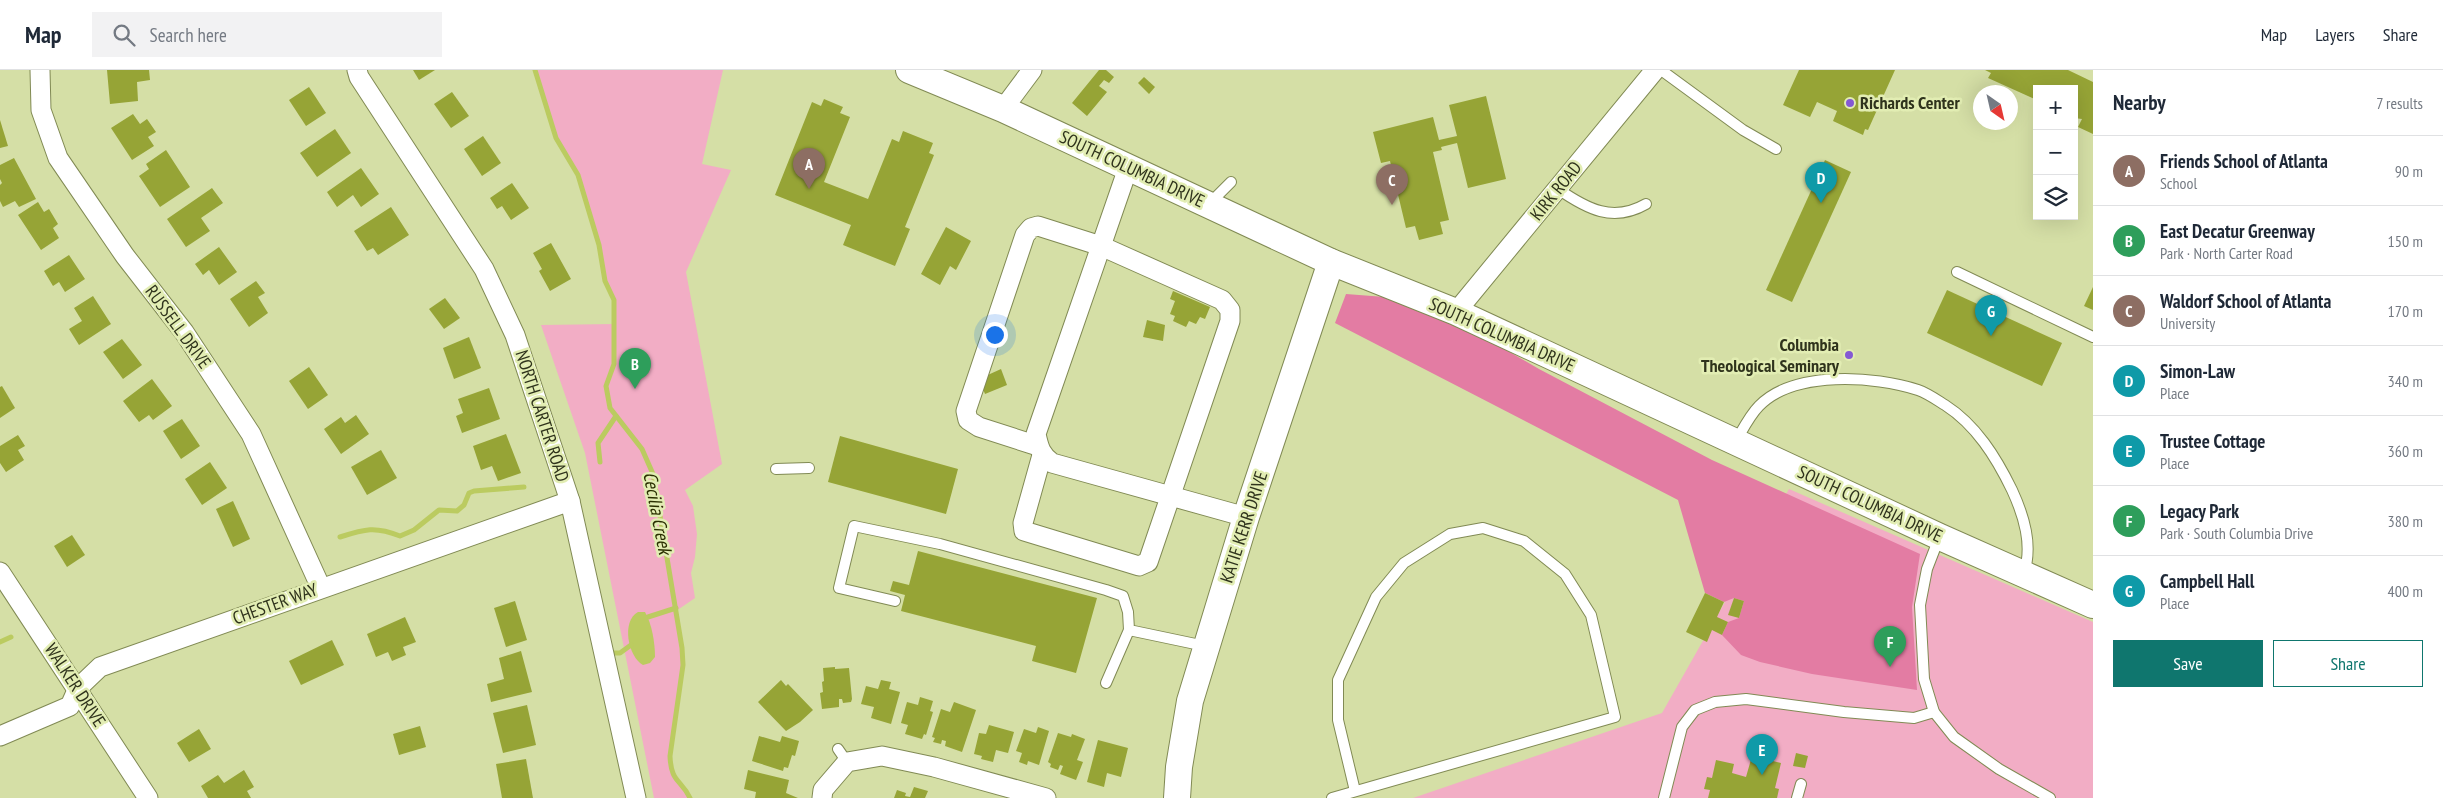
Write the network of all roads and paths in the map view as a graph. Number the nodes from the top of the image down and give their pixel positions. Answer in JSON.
{"nodes":[{"id":1,"x":40,"y":70,"type":"edge"},
{"id":2,"x":357,"y":70,"type":"edge"},
{"id":3,"x":909,"y":70,"type":"edge"},
{"id":4,"x":1032,"y":70,"type":"edge"},
{"id":5,"x":1655,"y":70,"type":"edge"},
{"id":6,"x":1661,"y":70,"type":"edge"},
{"id":7,"x":1003,"y":110,"type":"junction"},
{"id":8,"x":1776,"y":149,"type":"dead end"},
{"id":9,"x":1128,"y":168,"type":"junction"},
{"id":10,"x":1231,"y":182,"type":"dead end"},
{"id":11,"x":1558,"y":189,"type":"junction"},
{"id":12,"x":1646,"y":204,"type":"dead end"},
{"id":13,"x":1208,"y":205,"type":"junction"},
{"id":14,"x":1101,"y":246,"type":"junction"},
{"id":15,"x":1331,"y":262,"type":"junction"},
{"id":16,"x":1957,"y":272,"type":"dead end"},
{"id":17,"x":1456,"y":312,"type":"junction"},
{"id":18,"x":2093,"y":337,"type":"edge"},
{"id":19,"x":1736,"y":442,"type":"junction"},
{"id":20,"x":1040,"y":451,"type":"junction"},
{"id":21,"x":809,"y":468,"type":"dead end"},
{"id":22,"x":776,"y":469,"type":"dead end"},
{"id":23,"x":1171,"y":497,"type":"junction"},
{"id":24,"x":570,"y":501,"type":"junction"},
{"id":25,"x":1246,"y":517,"type":"junction"},
{"id":26,"x":1940,"y":537,"type":"junction"},
{"id":27,"x":0,"y":572,"type":"edge"},
{"id":28,"x":2024,"y":574,"type":"junction"},
{"id":29,"x":320,"y":588,"type":"junction"},
{"id":30,"x":895,"y":601,"type":"dead end"},
{"id":31,"x":2093,"y":605,"type":"edge"},
{"id":32,"x":1130,"y":630,"type":"junction"},
{"id":33,"x":1206,"y":647,"type":"junction"},
{"id":34,"x":1106,"y":683,"type":"dead end"},
{"id":35,"x":78,"y":688,"type":"junction"},
{"id":36,"x":1934,"y":712,"type":"junction"},
{"id":37,"x":0,"y":736,"type":"edge"},
{"id":38,"x":1801,"y":784,"type":"dead end"},
{"id":39,"x":1355,"y":791,"type":"junction"},
{"id":40,"x":148,"y":798,"type":"edge"},
{"id":41,"x":636,"y":798,"type":"edge"},
{"id":42,"x":822,"y":798,"type":"edge"},
{"id":43,"x":1046,"y":798,"type":"edge"},
{"id":44,"x":1177,"y":798,"type":"edge"},
{"id":45,"x":1332,"y":798,"type":"edge"},
{"id":46,"x":1664,"y":798,"type":"edge"},
{"id":47,"x":1797,"y":798,"type":"edge"},
{"id":48,"x":2050,"y":798,"type":"edge"}],
"edges":[{"from":1,"to":29,"type":"street","name":"RUSSELL DRIVE"},
{"from":2,"to":24,"type":"street","name":"NORTH CARTER ROAD"},
{"from":3,"to":7,"type":"main road","name":"SOUTH COLUMBIA DRIVE"},
{"from":4,"to":7,"type":"street"},
{"from":5,"to":11,"type":"street","name":"KIRK ROAD"},
{"from":6,"to":8,"type":"lane"},
{"from":7,"to":9,"type":"main road","name":"SOUTH COLUMBIA DRIVE"},
{"from":9,"to":13,"type":"main road","name":"SOUTH COLUMBIA DRIVE"},
{"from":9,"to":14,"type":"street"},
{"from":10,"to":13,"type":"lane"},
{"from":11,"to":12,"type":"lane"},
{"from":11,"to":17,"type":"street","name":"KIRK ROAD"},
{"from":13,"to":15,"type":"main road","name":"SOUTH COLUMBIA DRIVE"},
{"from":14,"to":20,"type":"street"},
{"from":14,"to":20,"type":"street"},
{"from":14,"to":23,"type":"street"},
{"from":15,"to":17,"type":"main road","name":"SOUTH COLUMBIA DRIVE"},
{"from":15,"to":25,"type":"main road","name":"KATIE KERR DRIVE"},
{"from":16,"to":18,"type":"lane"},
{"from":17,"to":19,"type":"main road","name":"SOUTH COLUMBIA DRIVE"},
{"from":19,"to":26,"type":"main road","name":"SOUTH COLUMBIA DRIVE"},
{"from":19,"to":28,"type":"lane"},
{"from":20,"to":23,"type":"street"},
{"from":20,"to":23,"type":"street"},
{"from":21,"to":22,"type":"lane"},
{"from":23,"to":25,"type":"street"},
{"from":24,"to":29,"type":"street","name":"CHESTER WAY"},
{"from":24,"to":41,"type":"street","name":"NORTH CARTER ROAD"},
{"from":25,"to":33,"type":"main road","name":"KATIE KERR DRIVE"},
{"from":26,"to":28,"type":"main road","name":"SOUTH COLUMBIA DRIVE"},
{"from":26,"to":36,"type":"lane"},
{"from":27,"to":35,"type":"street","name":"WALKER DRIVE"},
{"from":28,"to":31,"type":"main road","name":"SOUTH COLUMBIA DRIVE"},
{"from":29,"to":35,"type":"street","name":"CHESTER WAY"},
{"from":30,"to":32,"type":"lane"},
{"from":32,"to":33,"type":"lane"},
{"from":32,"to":34,"type":"lane"},
{"from":33,"to":44,"type":"main road","name":"KATIE KERR DRIVE"},
{"from":35,"to":37,"type":"street","name":"CHESTER WAY"},
{"from":35,"to":40,"type":"street","name":"WALKER DRIVE"},
{"from":36,"to":46,"type":"lane"},
{"from":36,"to":48,"type":"lane"},
{"from":38,"to":47,"type":"lane"},
{"from":39,"to":39,"type":"lane"},
{"from":39,"to":45,"type":"lane"},
{"from":42,"to":43,"type":"street"}]}
